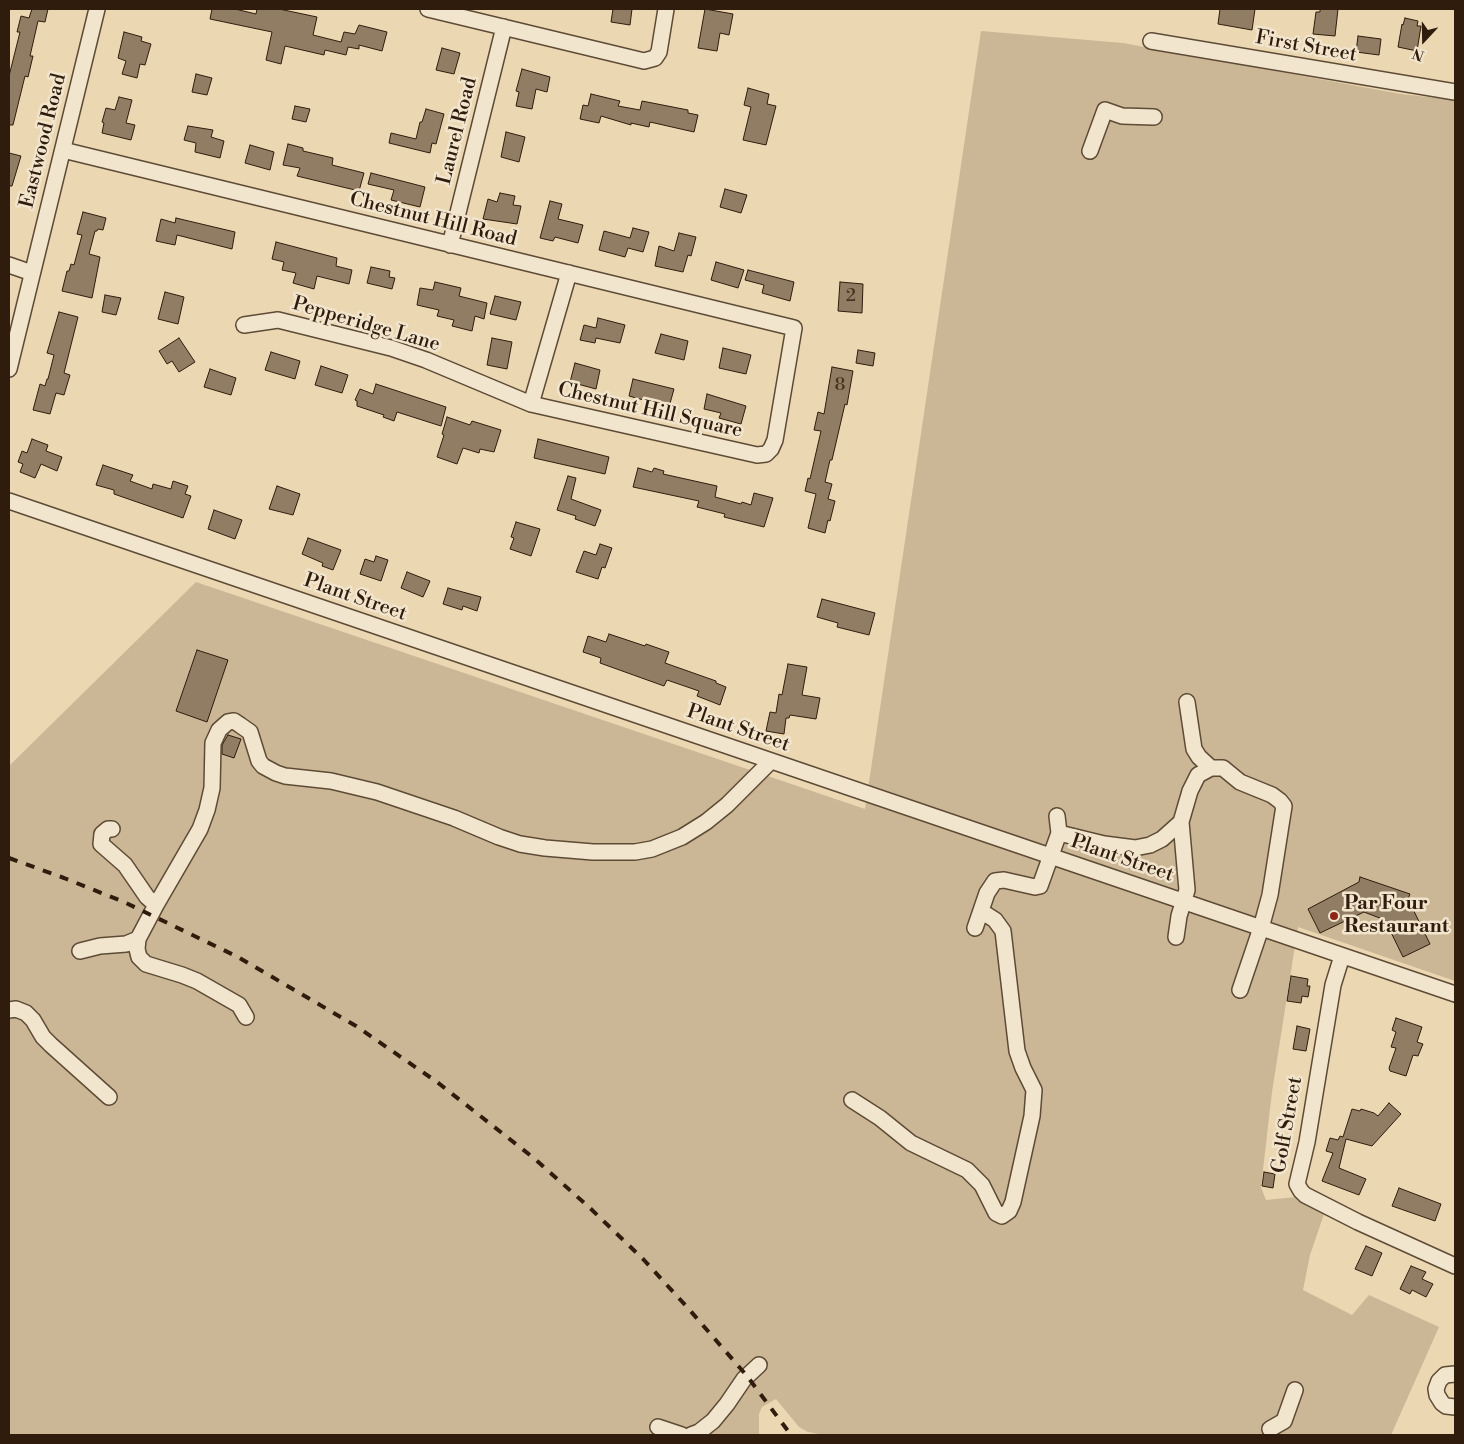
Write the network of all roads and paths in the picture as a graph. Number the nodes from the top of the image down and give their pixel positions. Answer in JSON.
{"nodes":[{"id":1,"x":97,"y":9,"type":"edge"},
{"id":2,"x":428,"y":9,"type":"edge"},
{"id":3,"x":666,"y":9,"type":"edge"},
{"id":4,"x":504,"y":27,"type":"junction"},
{"id":5,"x":1151,"y":41,"type":"dead end"},
{"id":6,"x":1455,"y":92,"type":"edge"},
{"id":7,"x":1154,"y":117,"type":"dead end"},
{"id":8,"x":63,"y":150,"type":"junction"},
{"id":9,"x":1090,"y":151,"type":"dead end"},
{"id":10,"x":450,"y":246,"type":"junction"},
{"id":11,"x":9,"y":265,"type":"edge"},
{"id":12,"x":32,"y":273,"type":"junction"},
{"id":13,"x":569,"y":273,"type":"junction"},
{"id":14,"x":244,"y":324,"type":"dead end"},
{"id":15,"x":794,"y":328,"type":"joint"},
{"id":16,"x":9,"y":369,"type":"edge"},
{"id":17,"x":531,"y":404,"type":"junction"},
{"id":18,"x":9,"y":501,"type":"edge"},
{"id":19,"x":1187,"y":702,"type":"dead end"},
{"id":20,"x":771,"y":761,"type":"junction"},
{"id":21,"x":1211,"y":768,"type":"junction"},
{"id":22,"x":1056,"y":816,"type":"dead end"},
{"id":23,"x":1181,"y":822,"type":"junction"},
{"id":24,"x":112,"y":829,"type":"dead end"},
{"id":25,"x":1059,"y":833,"type":"junction"},
{"id":26,"x":1050,"y":856,"type":"junction"},
{"id":27,"x":1183,"y":902,"type":"junction"},
{"id":28,"x":156,"y":906,"type":"junction"},
{"id":29,"x":981,"y":911,"type":"junction"},
{"id":30,"x":975,"y":928,"type":"dead end"},
{"id":31,"x":1261,"y":928,"type":"junction"},
{"id":32,"x":1176,"y":937,"type":"dead end"},
{"id":33,"x":138,"y":939,"type":"junction"},
{"id":34,"x":80,"y":951,"type":"dead end"},
{"id":35,"x":1342,"y":956,"type":"junction"},
{"id":36,"x":1240,"y":990,"type":"dead end"},
{"id":37,"x":1455,"y":994,"type":"edge"},
{"id":38,"x":9,"y":1010,"type":"edge"},
{"id":39,"x":246,"y":1017,"type":"dead end"},
{"id":40,"x":109,"y":1097,"type":"dead end"},
{"id":41,"x":852,"y":1100,"type":"dead end"},
{"id":42,"x":1455,"y":1266,"type":"edge"},
{"id":43,"x":759,"y":1365,"type":"dead end"},
{"id":44,"x":1455,"y":1374,"type":"edge"},
{"id":45,"x":1295,"y":1390,"type":"dead end"},
{"id":46,"x":1455,"y":1407,"type":"edge"},
{"id":47,"x":658,"y":1427,"type":"dead end"},
{"id":48,"x":1270,"y":1430,"type":"dead end"},
{"id":49,"x":682,"y":1435,"type":"edge"},
{"id":50,"x":691,"y":1435,"type":"edge"}],
"edges":[{"from":1,"to":8,"type":"street","name":"Eastwood Road"},
{"from":2,"to":4,"type":"street"},
{"from":3,"to":4,"type":"street"},
{"from":4,"to":10,"type":"street","name":"Laurel Road"},
{"from":5,"to":6,"type":"street","name":"First Street"},
{"from":7,"to":9,"type":"street"},
{"from":8,"to":10,"type":"street","name":"Chestnut Hill Road"},
{"from":8,"to":12,"type":"street","name":"Eastwood Road"},
{"from":10,"to":13,"type":"street","name":"Chestnut Hill Road"},
{"from":11,"to":12,"type":"street"},
{"from":12,"to":16,"type":"street","name":"Eastwood Road"},
{"from":13,"to":15,"type":"street","name":"Chestnut Hill Road"},
{"from":13,"to":17,"type":"street","name":"Chestnut Hill Square"},
{"from":14,"to":17,"type":"street","name":"Pepperidge Lane"},
{"from":15,"to":17,"type":"street","name":"Chestnut Hill Square"},
{"from":18,"to":20,"type":"street","name":"Plant Street"},
{"from":19,"to":21,"type":"street"},
{"from":20,"to":26,"type":"street","name":"Plant Street"},
{"from":20,"to":28,"type":"street"},
{"from":21,"to":23,"type":"street"},
{"from":21,"to":31,"type":"street"},
{"from":22,"to":25,"type":"street"},
{"from":23,"to":25,"type":"street"},
{"from":23,"to":27,"type":"street"},
{"from":24,"to":28,"type":"street"},
{"from":25,"to":26,"type":"street"},
{"from":26,"to":27,"type":"street","name":"Plant Street"},
{"from":26,"to":29,"type":"street"},
{"from":27,"to":31,"type":"street","name":"Plant Street"},
{"from":27,"to":32,"type":"street"},
{"from":28,"to":33,"type":"street"},
{"from":29,"to":30,"type":"street"},
{"from":29,"to":41,"type":"street"},
{"from":31,"to":35,"type":"street","name":"Plant Street"},
{"from":31,"to":36,"type":"street"},
{"from":33,"to":34,"type":"street"},
{"from":33,"to":39,"type":"street"},
{"from":35,"to":37,"type":"street","name":"Plant Street"},
{"from":35,"to":42,"type":"street","name":"Golf Street"},
{"from":38,"to":40,"type":"street"},
{"from":43,"to":50,"type":"street"},
{"from":44,"to":46,"type":"street"},
{"from":45,"to":48,"type":"street"},
{"from":47,"to":49,"type":"street"}]}
